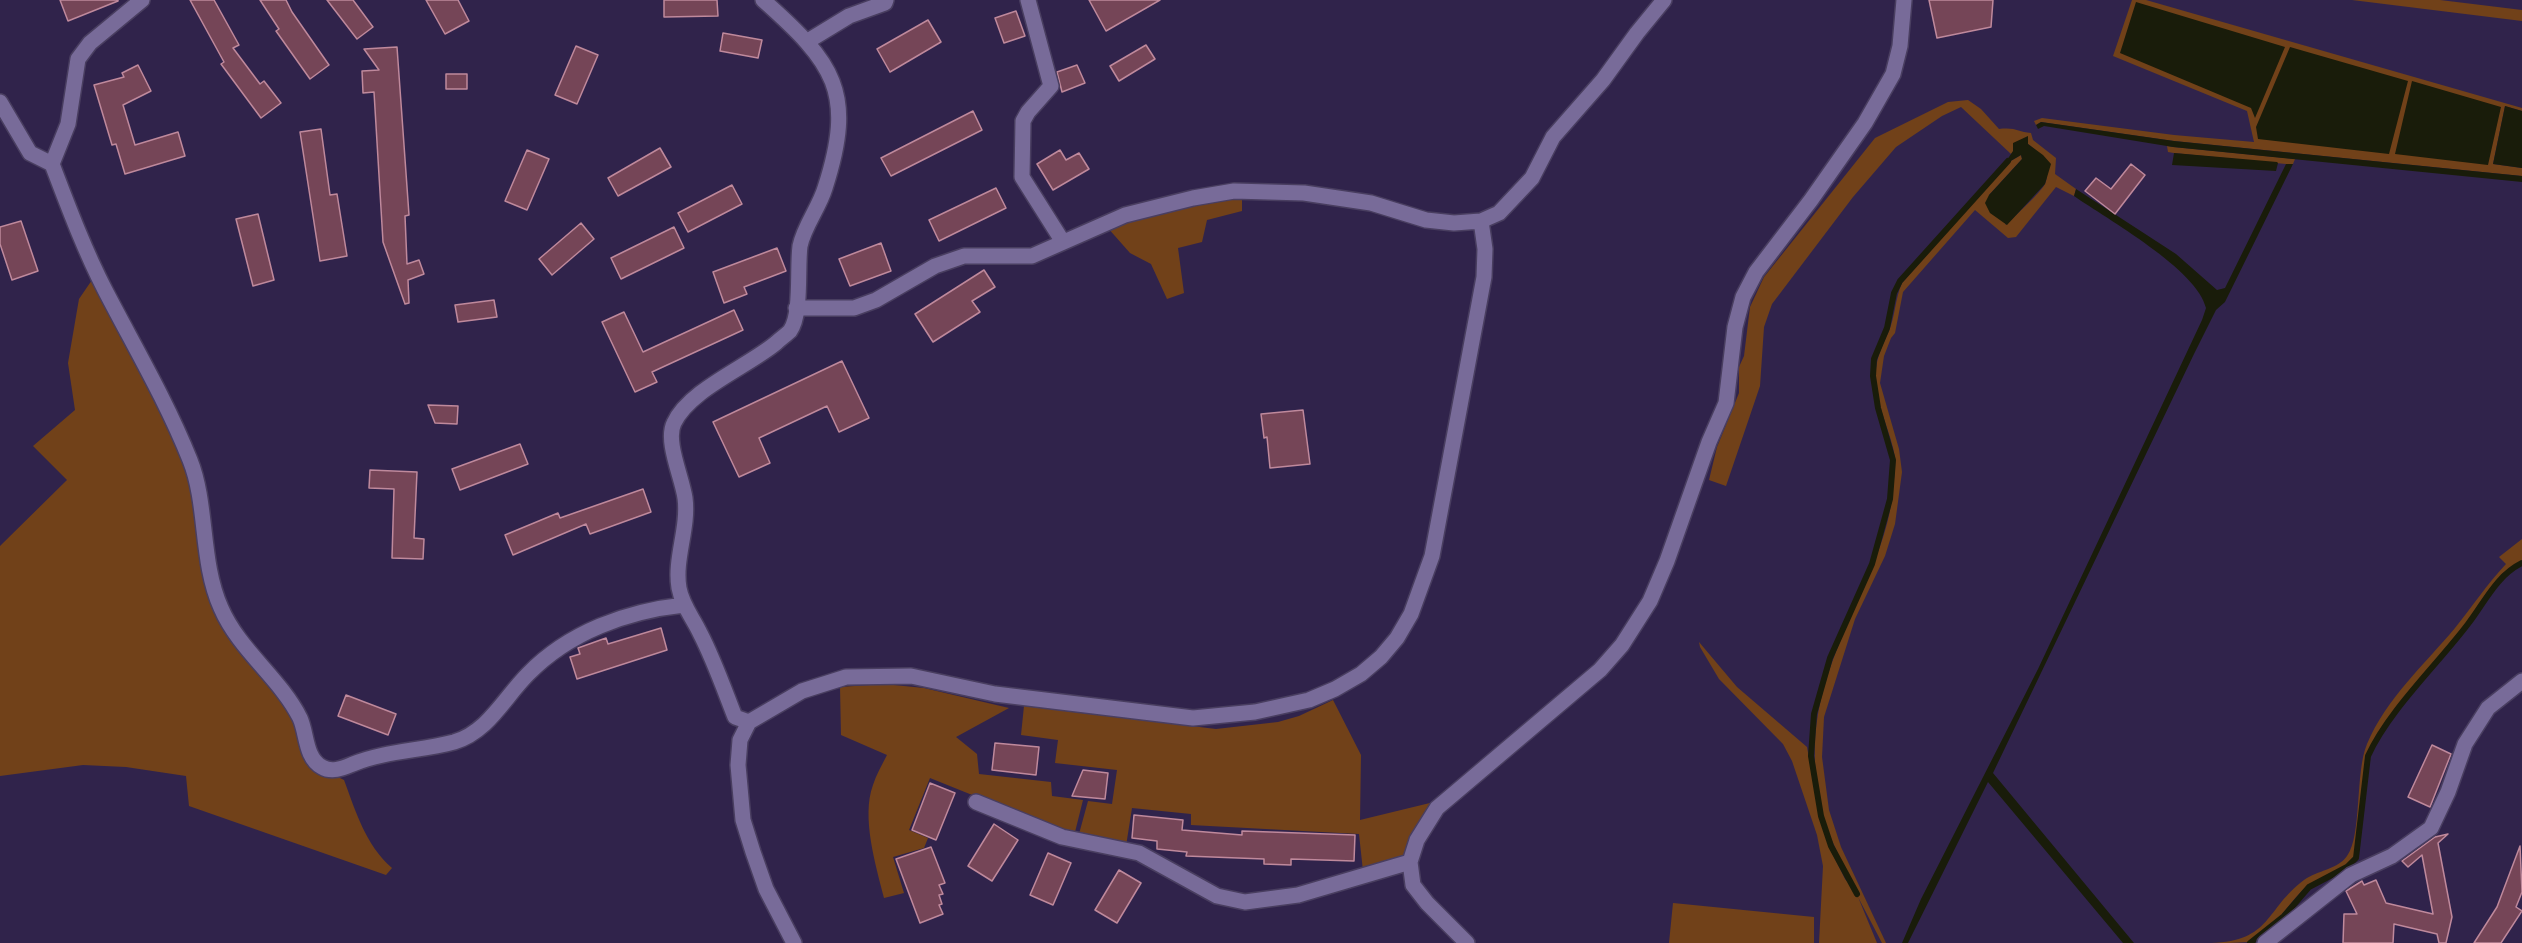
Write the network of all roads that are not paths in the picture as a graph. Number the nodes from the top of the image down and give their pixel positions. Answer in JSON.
{"nodes":[{"id":1,"x":142,"y":0,"type":"edge"},
{"id":2,"x":763,"y":0,"type":"edge"},
{"id":3,"x":886,"y":0,"type":"edge"},
{"id":4,"x":1028,"y":0,"type":"edge"},
{"id":5,"x":1665,"y":0,"type":"edge"},
{"id":6,"x":1904,"y":0,"type":"edge"},
{"id":7,"x":808,"y":41,"type":"junction"},
{"id":8,"x":0,"y":102,"type":"edge"},
{"id":9,"x":52,"y":164,"type":"junction"},
{"id":10,"x":1481,"y":221,"type":"junction"},
{"id":11,"x":1063,"y":242,"type":"junction"},
{"id":12,"x":796,"y":308,"type":"junction"},
{"id":13,"x":684,"y":605,"type":"junction"},
{"id":14,"x":2522,"y":681,"type":"edge"},
{"id":15,"x":749,"y":722,"type":"junction"},
{"id":16,"x":976,"y":802,"type":"dead end"},
{"id":17,"x":1410,"y":862,"type":"junction"},
{"id":18,"x":794,"y":943,"type":"edge"},
{"id":19,"x":1467,"y":943,"type":"edge"},
{"id":20,"x":2265,"y":943,"type":"edge"}],
"edges":[{"from":1,"to":9,"type":"street"},
{"from":2,"to":7,"type":"street"},
{"from":3,"to":7,"type":"street"},
{"from":4,"to":11,"type":"street"},
{"from":5,"to":10,"type":"street"},
{"from":6,"to":17,"type":"street"},
{"from":7,"to":12,"type":"street"},
{"from":8,"to":9,"type":"street"},
{"from":9,"to":13,"type":"street"},
{"from":10,"to":11,"type":"street"},
{"from":10,"to":15,"type":"street"},
{"from":11,"to":12,"type":"street"},
{"from":12,"to":13,"type":"street"},
{"from":13,"to":15,"type":"street"},
{"from":14,"to":20,"type":"street"},
{"from":15,"to":18,"type":"street"},
{"from":16,"to":17,"type":"street"},
{"from":17,"to":19,"type":"street"}]}
